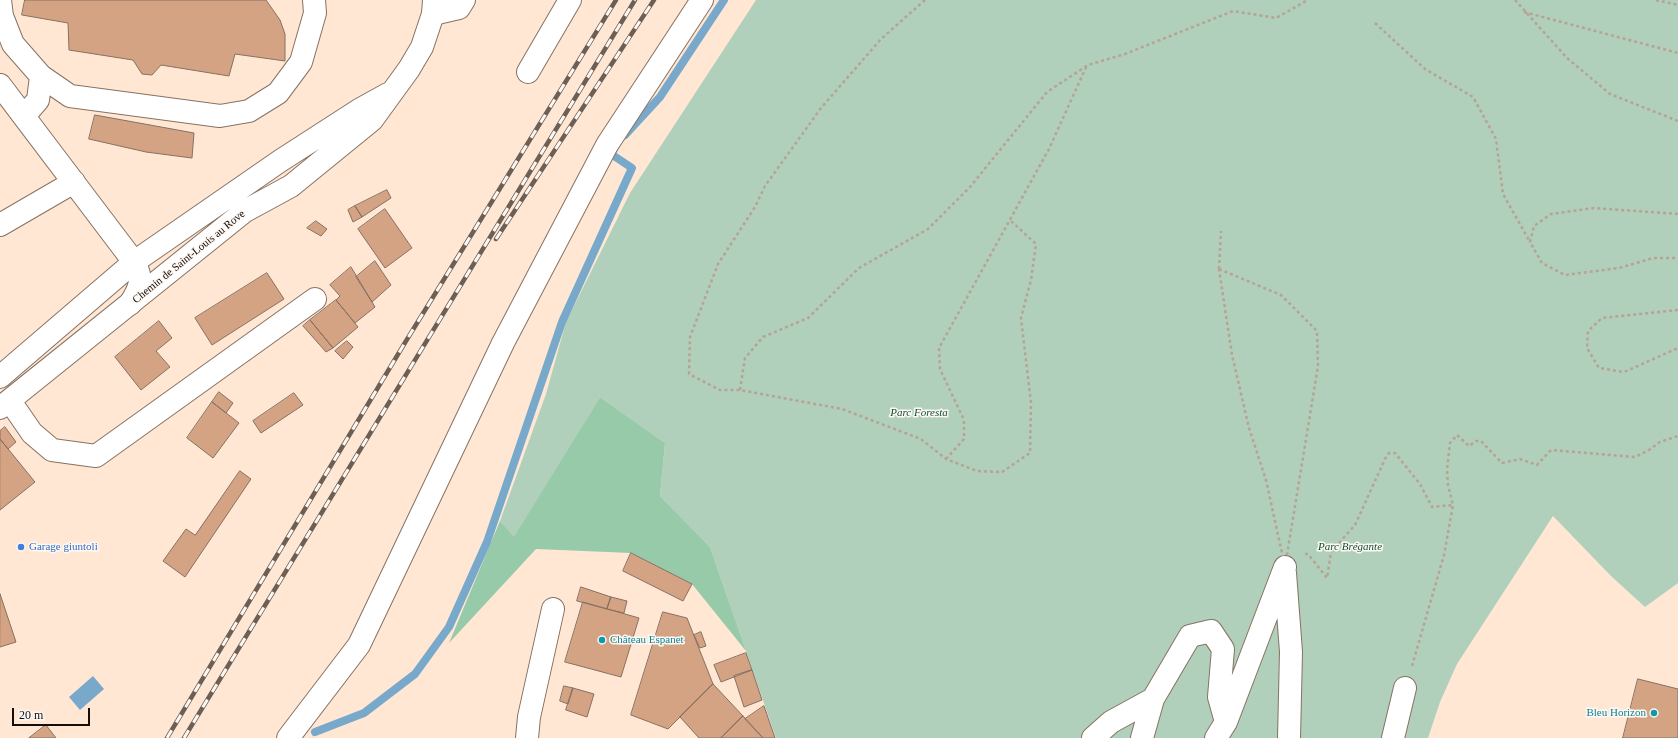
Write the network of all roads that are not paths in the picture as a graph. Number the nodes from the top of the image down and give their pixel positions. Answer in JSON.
{"nodes":[{"id":1,"x":0,"y":0,"type":"edge"},
{"id":2,"x":314,"y":0,"type":"edge"},
{"id":3,"x":464,"y":0,"type":"edge"},
{"id":4,"x":570,"y":0,"type":"edge"},
{"id":5,"x":702,"y":0,"type":"edge"},
{"id":6,"x":434,"y":7,"type":"edge"},
{"id":7,"x":528,"y":72,"type":"dead end"},
{"id":8,"x":41,"y":76,"type":"junction"},
{"id":9,"x":0,"y":85,"type":"edge"},
{"id":10,"x":395,"y":90,"type":"junction"},
{"id":11,"x":24,"y":116,"type":"junction"},
{"id":12,"x":74,"y":182,"type":"junction"},
{"id":13,"x":0,"y":225,"type":"edge"},
{"id":14,"x":134,"y":262,"type":"junction"},
{"id":15,"x":315,"y":300,"type":"dead end"},
{"id":16,"x":130,"y":304,"type":"junction"},
{"id":17,"x":0,"y":377,"type":"edge"},
{"id":18,"x":5,"y":404,"type":"edge"},
{"id":19,"x":553,"y":609,"type":"dead end"},
{"id":20,"x":1405,"y":688,"type":"road end"},
{"id":21,"x":1153,"y":699,"type":"junction"},
{"id":22,"x":1221,"y":730,"type":"edge"},
{"id":23,"x":288,"y":738,"type":"edge"},
{"id":24,"x":527,"y":738,"type":"edge"},
{"id":25,"x":1093,"y":738,"type":"edge"},
{"id":26,"x":1142,"y":738,"type":"edge"},
{"id":27,"x":1289,"y":738,"type":"edge"},
{"id":28,"x":1393,"y":738,"type":"edge"}],
"edges":[{"from":1,"to":8,"type":"main road"},
{"from":2,"to":8,"type":"main road"},
{"from":3,"to":6,"type":"main road"},
{"from":4,"to":7,"type":"main road"},
{"from":5,"to":23,"type":"main road"},
{"from":6,"to":10,"type":"main road","name":"Chemin de Saint-Louis au Rove"},
{"from":8,"to":11,"type":"main road"},
{"from":9,"to":11,"type":"main road"},
{"from":10,"to":14,"type":"main road","name":"Chemin de Saint-Louis au Rove"},
{"from":10,"to":16,"type":"main road","name":"Chemin de Saint-Louis au Rove"},
{"from":11,"to":12,"type":"main road"},
{"from":12,"to":13,"type":"main road"},
{"from":12,"to":14,"type":"main road"},
{"from":14,"to":16,"type":"main road"},
{"from":14,"to":17,"type":"main road","name":"Chemin de Saint-Louis au Rove"},
{"from":15,"to":18,"type":"main road"},
{"from":16,"to":18,"type":"main road","name":"Chemin de Saint-Louis au Rove"},
{"from":19,"to":24,"type":"main road"},
{"from":20,"to":28,"type":"main road"},
{"from":21,"to":22,"type":"main road"},
{"from":21,"to":25,"type":"main road"},
{"from":21,"to":26,"type":"main road"},
{"from":22,"to":27,"type":"main road"}]}
